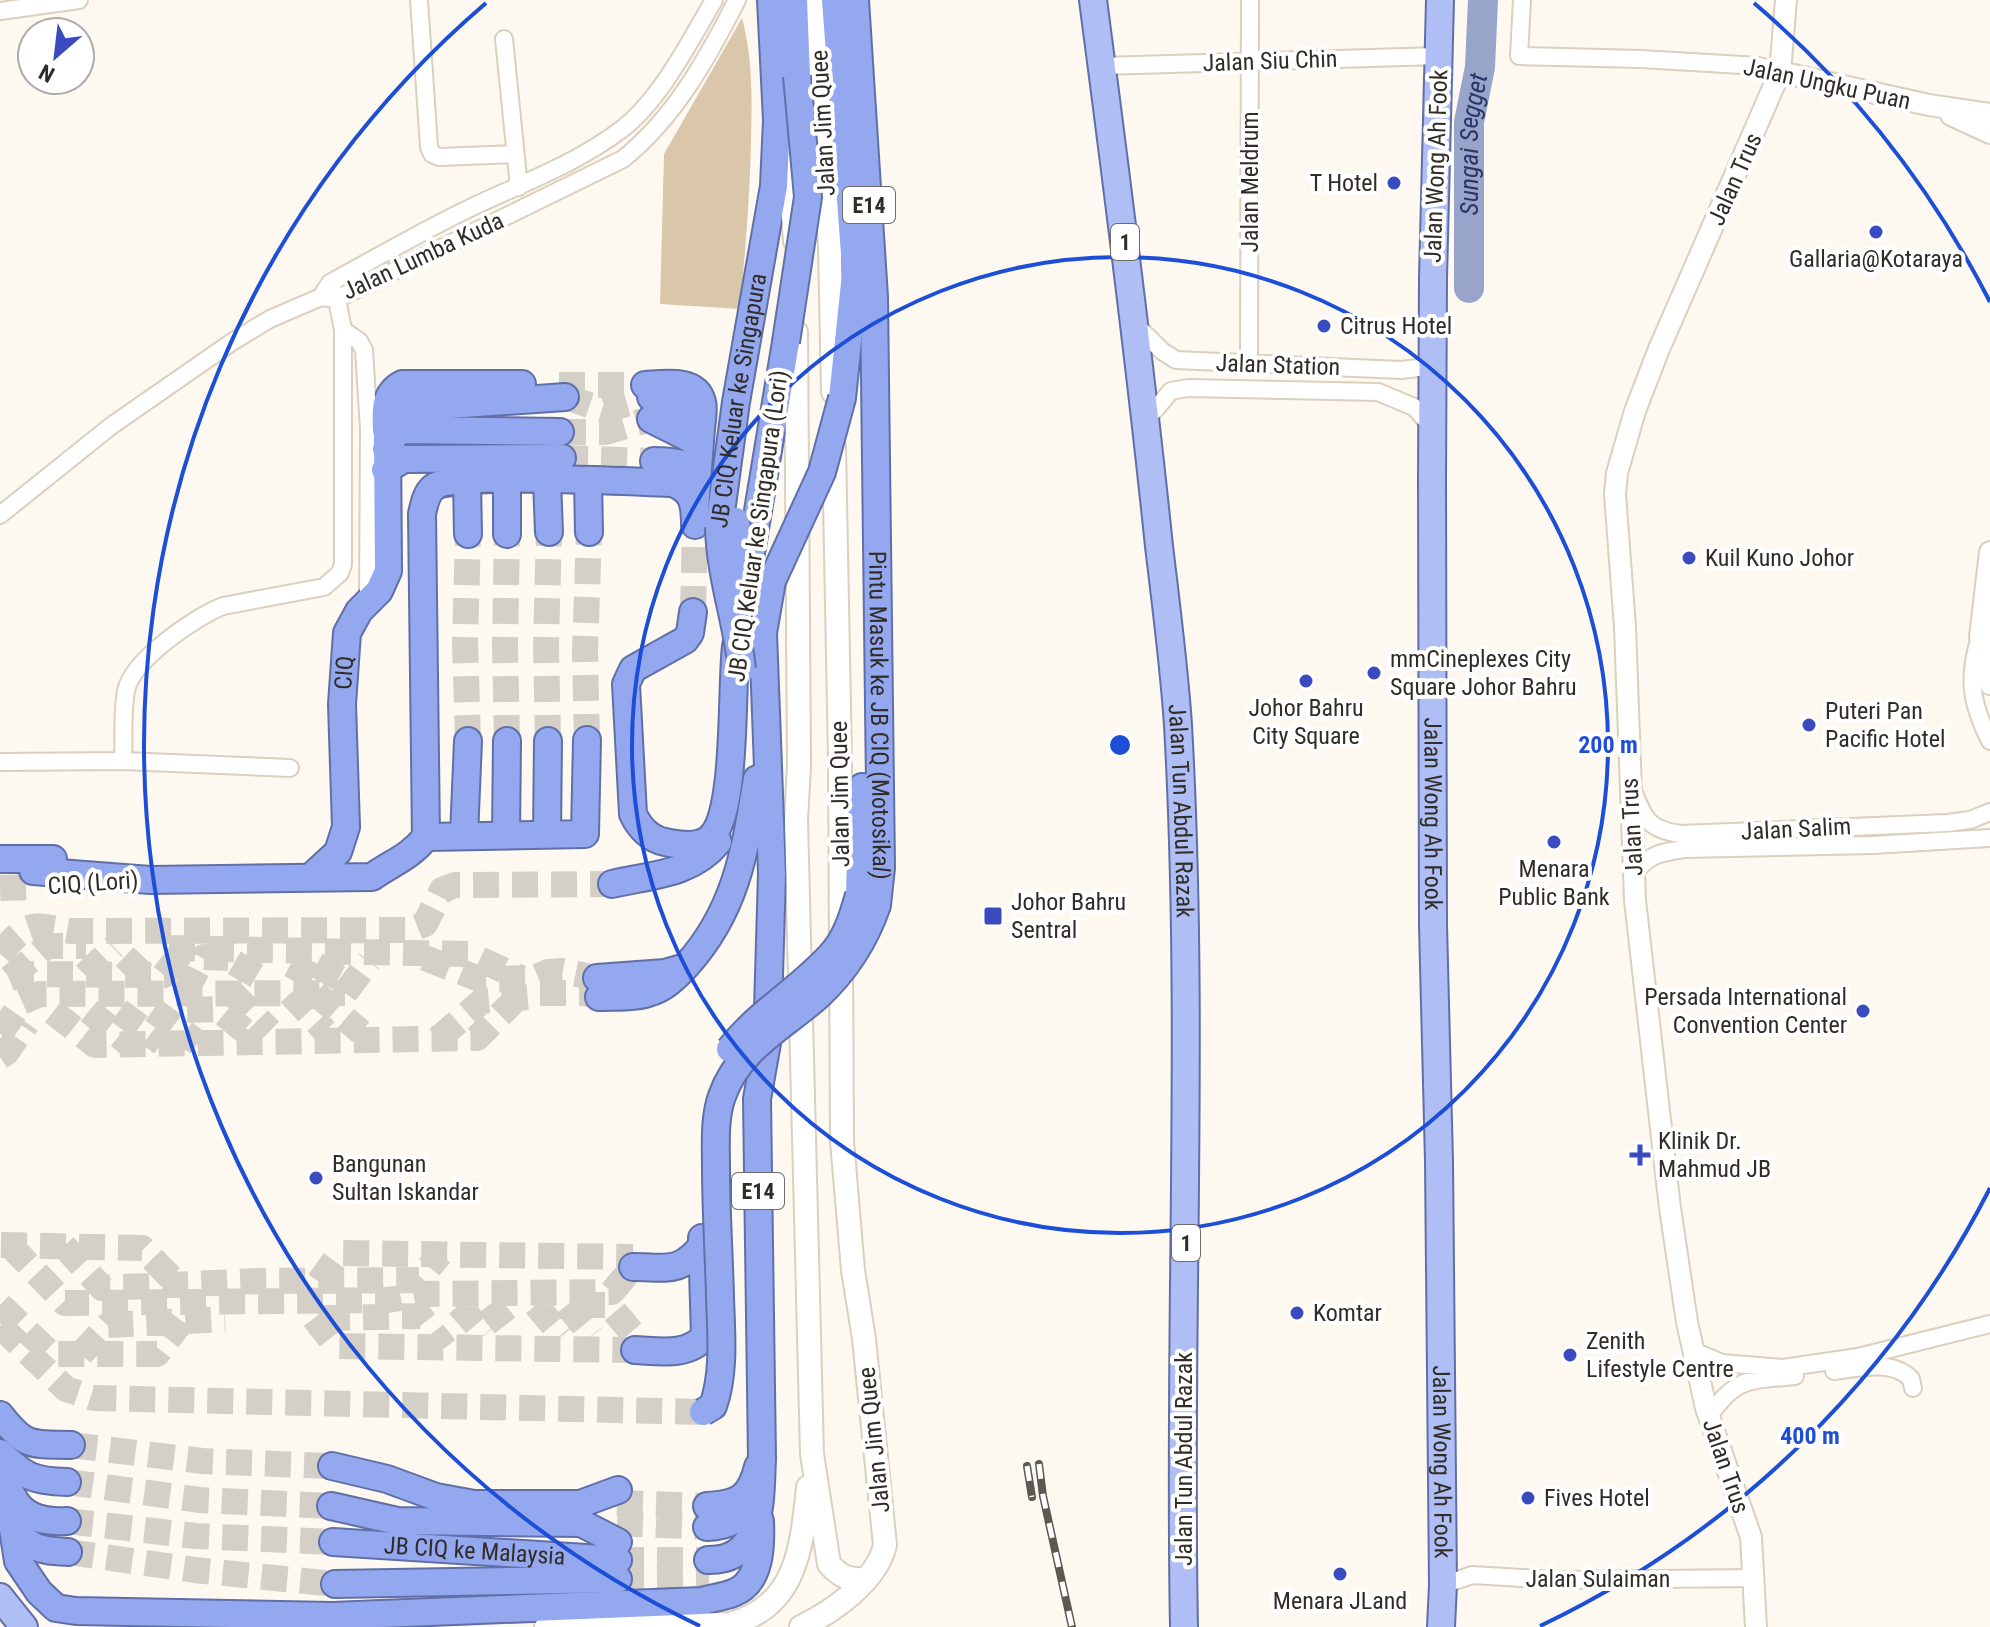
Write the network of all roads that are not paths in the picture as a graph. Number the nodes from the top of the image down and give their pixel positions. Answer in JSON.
{"nodes":[{"id":1,"x":79,"y":0,"type":"edge"},
{"id":2,"x":419,"y":0,"type":"edge"},
{"id":3,"x":737,"y":0,"type":"edge"},
{"id":4,"x":773,"y":0,"type":"edge"},
{"id":5,"x":794,"y":0,"type":"edge"},
{"id":6,"x":816,"y":0,"type":"edge"},
{"id":7,"x":835,"y":0,"type":"edge"},
{"id":8,"x":855,"y":0,"type":"edge"},
{"id":9,"x":1093,"y":0,"type":"edge"},
{"id":10,"x":1250,"y":0,"type":"edge"},
{"id":11,"x":1440,"y":0,"type":"edge"},
{"id":12,"x":1522,"y":0,"type":"edge"},
{"id":13,"x":1786,"y":0,"type":"edge"},
{"id":14,"x":712,"y":2,"type":"edge"},
{"id":15,"x":0,"y":11,"type":"edge"},
{"id":16,"x":504,"y":39,"type":"dead end"},
{"id":17,"x":1439,"y":56,"type":"junction"},
{"id":18,"x":1250,"y":61,"type":"junction"},
{"id":19,"x":1102,"y":66,"type":"junction"},
{"id":20,"x":1780,"y":72,"type":"junction"},
{"id":21,"x":790,"y":83,"type":"junction"},
{"id":22,"x":821,"y":88,"type":"junction"},
{"id":23,"x":1929,"y":105,"type":"junction"},
{"id":24,"x":1990,"y":114,"type":"edge"},
{"id":25,"x":1990,"y":133,"type":"edge"},
{"id":26,"x":515,"y":154,"type":"junction"},
{"id":27,"x":519,"y":187,"type":"junction"},
{"id":28,"x":855,"y":274,"type":"junction"},
{"id":29,"x":329,"y":293,"type":"junction"},
{"id":30,"x":1135,"y":324,"type":"junction"},
{"id":31,"x":343,"y":330,"type":"junction"},
{"id":32,"x":1433,"y":362,"type":"junction"},
{"id":33,"x":1249,"y":364,"type":"junction"},
{"id":34,"x":562,"y":391,"type":"tunnel mouth"},
{"id":35,"x":649,"y":400,"type":"tunnel mouth"},
{"id":36,"x":1147,"y":419,"type":"junction"},
{"id":37,"x":1432,"y":427,"type":"junction"},
{"id":38,"x":560,"y":432,"type":"tunnel mouth"},
{"id":39,"x":386,"y":451,"type":"junction"},
{"id":40,"x":562,"y":458,"type":"tunnel mouth"},
{"id":41,"x":654,"y":461,"type":"tunnel mouth"},
{"id":42,"x":507,"y":479,"type":"junction"},
{"id":43,"x":467,"y":480,"type":"junction"},
{"id":44,"x":547,"y":480,"type":"junction"},
{"id":45,"x":588,"y":480,"type":"junction"},
{"id":46,"x":697,"y":483,"type":"junction"},
{"id":47,"x":0,"y":515,"type":"edge"},
{"id":48,"x":549,"y":532,"type":"tunnel mouth"},
{"id":49,"x":589,"y":532,"type":"tunnel mouth"},
{"id":50,"x":468,"y":534,"type":"tunnel mouth"},
{"id":51,"x":507,"y":534,"type":"tunnel mouth"},
{"id":52,"x":1990,"y":552,"type":"edge"},
{"id":53,"x":368,"y":602,"type":"junction"},
{"id":54,"x":693,"y":612,"type":"tunnel mouth"},
{"id":55,"x":1980,"y":637,"type":"junction"},
{"id":56,"x":1990,"y":684,"type":"edge"},
{"id":57,"x":587,"y":740,"type":"tunnel mouth"},
{"id":58,"x":468,"y":741,"type":"tunnel mouth"},
{"id":59,"x":507,"y":741,"type":"tunnel mouth"},
{"id":60,"x":548,"y":741,"type":"tunnel mouth"},
{"id":61,"x":1990,"y":741,"type":"edge"},
{"id":62,"x":123,"y":761,"type":"junction"},
{"id":63,"x":0,"y":762,"type":"edge"},
{"id":64,"x":290,"y":768,"type":"dead end"},
{"id":65,"x":1630,"y":783,"type":"junction"},
{"id":66,"x":1990,"y":812,"type":"edge"},
{"id":67,"x":547,"y":834,"type":"junction"},
{"id":68,"x":506,"y":835,"type":"junction"},
{"id":69,"x":464,"y":836,"type":"junction"},
{"id":70,"x":426,"y":837,"type":"junction"},
{"id":71,"x":1990,"y":838,"type":"edge"},
{"id":72,"x":0,"y":859,"type":"edge"},
{"id":73,"x":1635,"y":873,"type":"junction"},
{"id":74,"x":312,"y":876,"type":"junction"},
{"id":75,"x":33,"y":879,"type":"tunnel mouth"},
{"id":76,"x":150,"y":880,"type":"junction"},
{"id":77,"x":620,"y":882,"type":"tunnel mouth"},
{"id":78,"x":598,"y":988,"type":"tunnel mouth"},
{"id":79,"x":702,"y":1242,"type":"junction"},
{"id":80,"x":633,"y":1262,"type":"tunnel mouth"},
{"id":81,"x":1990,"y":1324,"type":"edge"},
{"id":82,"x":635,"y":1343,"type":"tunnel mouth"},
{"id":83,"x":1693,"y":1351,"type":"junction"},
{"id":84,"x":1913,"y":1388,"type":"dead end"},
{"id":85,"x":703,"y":1412,"type":"dead end"},
{"id":86,"x":0,"y":1415,"type":"edge"},
{"id":87,"x":1709,"y":1416,"type":"junction"},
{"id":88,"x":71,"y":1445,"type":"tunnel mouth"},
{"id":89,"x":812,"y":1454,"type":"junction"},
{"id":90,"x":2,"y":1465,"type":"edge"},
{"id":91,"x":332,"y":1466,"type":"tunnel mouth"},
{"id":92,"x":761,"y":1478,"type":"junction"},
{"id":93,"x":67,"y":1482,"type":"tunnel mouth"},
{"id":94,"x":331,"y":1506,"type":"tunnel mouth"},
{"id":95,"x":581,"y":1513,"type":"junction"},
{"id":96,"x":67,"y":1521,"type":"tunnel mouth"},
{"id":97,"x":12,"y":1525,"type":"junction"},
{"id":98,"x":617,"y":1533,"type":"junction"},
{"id":99,"x":707,"y":1535,"type":"junction"},
{"id":100,"x":333,"y":1542,"type":"tunnel mouth"},
{"id":101,"x":761,"y":1542,"type":"junction"},
{"id":102,"x":68,"y":1552,"type":"tunnel mouth"},
{"id":103,"x":1755,"y":1578,"type":"junction"},
{"id":104,"x":864,"y":1579,"type":"junction"},
{"id":105,"x":0,"y":1583,"type":"edge"},
{"id":106,"x":335,"y":1584,"type":"tunnel mouth"},
{"id":107,"x":1443,"y":1585,"type":"junction"},
{"id":108,"x":774,"y":1601,"type":"junction"},
{"id":109,"x":13,"y":1613,"type":"edge"},
{"id":110,"x":546,"y":1627,"type":"edge"},
{"id":111,"x":792,"y":1627,"type":"edge"},
{"id":112,"x":801,"y":1627,"type":"edge"},
{"id":113,"x":1184,"y":1627,"type":"edge"},
{"id":114,"x":1441,"y":1627,"type":"edge"},
{"id":115,"x":1756,"y":1627,"type":"edge"}],
"edges":[{"from":1,"to":15,"type":"street"},
{"from":2,"to":26,"type":"street"},
{"from":3,"to":29,"type":"street","name":"Jalan Lumba Kuda"},
{"from":4,"to":21,"type":"main road","name":"Jalan Jim Quee"},
{"from":4,"to":77,"type":"highway","name":"JB CIQ Keluar ke Singapura","bridge":true},
{"from":5,"to":21,"type":"highway","number":"E14"},
{"from":6,"to":22,"type":"main road","name":"Jalan Jim Quee"},
{"from":7,"to":28,"type":"highway","number":"E14"},
{"from":8,"to":85,"type":"highway","name":"Pintu Masuk ke JB CIQ (Motosikal)","number":"E14","bridge":true},
{"from":9,"to":19,"type":"main road","name":"Jalan Tun Abdul Razak","number":"1"},
{"from":10,"to":18,"type":"street","name":"Jalan Meldrum"},
{"from":11,"to":17,"type":"main road","name":"Jalan Wong Ah Fook"},
{"from":12,"to":20,"type":"street","name":"Jalan Ungku Puan"},
{"from":13,"to":20,"type":"street","name":"Jalan Trus"},
{"from":14,"to":27,"type":"street","name":"Jalan Lumba Kuda"},
{"from":16,"to":26,"type":"street"},
{"from":17,"to":18,"type":"street","name":"Jalan Siu Chin"},
{"from":17,"to":32,"type":"main road","name":"Jalan Wong Ah Fook"},
{"from":18,"to":19,"type":"street","name":"Jalan Siu Chin"},
{"from":18,"to":33,"type":"street","name":"Jalan Meldrum"},
{"from":19,"to":30,"type":"main road","name":"Jalan Tun Abdul Razak","number":"1"},
{"from":20,"to":23,"type":"street","name":"Jalan Ungku Puan"},
{"from":20,"to":65,"type":"street","name":"Jalan Trus"},
{"from":21,"to":22,"type":"main road"},
{"from":21,"to":54,"type":"highway","name":"JB CIQ Keluar ke Singapura (Lori)","number":"E14","bridge":true},
{"from":21,"to":78,"type":"highway","number":"E14","bridge":true},
{"from":21,"to":89,"type":"main road","name":"Jalan Jim Quee"},
{"from":22,"to":104,"type":"main road","name":"Jalan Jim Quee"},
{"from":23,"to":24,"type":"street","name":"Jalan Ungku Puan"},
{"from":23,"to":25,"type":"street"},
{"from":26,"to":27,"type":"street"},
{"from":27,"to":29,"type":"street","name":"Jalan Lumba Kuda"},
{"from":28,"to":79,"type":"highway","number":"E14","bridge":true},
{"from":28,"to":92,"type":"highway","number":"E14","bridge":true},
{"from":29,"to":31,"type":"street"},
{"from":29,"to":47,"type":"street"},
{"from":30,"to":33,"type":"street","name":"Jalan Station"},
{"from":30,"to":36,"type":"main road","name":"Jalan Tun Abdul Razak","number":"1"},
{"from":31,"to":53,"type":"street"},
{"from":31,"to":62,"type":"street"},
{"from":32,"to":33,"type":"street","name":"Jalan Station"},
{"from":32,"to":37,"type":"main road","name":"Jalan Wong Ah Fook"},
{"from":34,"to":39,"type":"highway"},
{"from":35,"to":46,"type":"highway"},
{"from":36,"to":37,"type":"street","name":"Jalan Station"},
{"from":36,"to":113,"type":"main road","name":"Jalan Tun Abdul Razak","number":"1"},
{"from":37,"to":107,"type":"main road","name":"Jalan Wong Ah Fook"},
{"from":38,"to":39,"type":"highway"},
{"from":39,"to":40,"type":"highway"},
{"from":39,"to":53,"type":"highway","name":"CIQ"},
{"from":41,"to":46,"type":"highway"},
{"from":42,"to":43,"type":"highway"},
{"from":42,"to":44,"type":"highway"},
{"from":42,"to":51,"type":"highway"},
{"from":43,"to":50,"type":"highway"},
{"from":43,"to":70,"type":"highway"},
{"from":44,"to":45,"type":"highway"},
{"from":44,"to":48,"type":"highway"},
{"from":45,"to":46,"type":"highway"},
{"from":45,"to":49,"type":"highway"},
{"from":52,"to":55,"type":"street"},
{"from":53,"to":74,"type":"highway","name":"CIQ"},
{"from":55,"to":56,"type":"street"},
{"from":55,"to":61,"type":"street"},
{"from":57,"to":67,"type":"highway"},
{"from":58,"to":69,"type":"highway"},
{"from":59,"to":68,"type":"highway"},
{"from":60,"to":67,"type":"highway"},
{"from":62,"to":63,"type":"street"},
{"from":62,"to":64,"type":"street"},
{"from":65,"to":66,"type":"street","name":"Jalan Salim"},
{"from":65,"to":73,"type":"street","name":"Jalan Trus"},
{"from":67,"to":68,"type":"highway"},
{"from":68,"to":69,"type":"highway"},
{"from":69,"to":70,"type":"highway"},
{"from":70,"to":74,"type":"highway"},
{"from":71,"to":73,"type":"street","name":"Jalan Salim"},
{"from":72,"to":76,"type":"highway","name":"CIQ (Lori)"},
{"from":73,"to":83,"type":"street","name":"Jalan Trus"},
{"from":74,"to":76,"type":"highway"},
{"from":75,"to":76,"type":"highway"},
{"from":79,"to":80,"type":"highway"},
{"from":79,"to":82,"type":"highway"},
{"from":81,"to":83,"type":"street"},
{"from":83,"to":87,"type":"street","name":"Jalan Trus"},
{"from":84,"to":87,"type":"street"},
{"from":86,"to":88,"type":"highway"},
{"from":87,"to":103,"type":"street","name":"Jalan Trus"},
{"from":89,"to":104,"type":"main road"},
{"from":89,"to":108,"type":"main road"},
{"from":90,"to":93,"type":"highway"},
{"from":90,"to":96,"type":"highway"},
{"from":90,"to":97,"type":"highway","number":"E14"},
{"from":91,"to":95,"type":"highway"},
{"from":92,"to":99,"type":"highway","number":"E14"},
{"from":92,"to":99,"type":"highway","number":"E14"},
{"from":92,"to":101,"type":"highway","number":"E14"},
{"from":94,"to":95,"type":"highway"},
{"from":95,"to":98,"type":"highway"},
{"from":97,"to":101,"type":"highway","number":"E14"},
{"from":97,"to":102,"type":"highway"},
{"from":98,"to":100,"type":"highway","name":"JB CIQ ke Malaysia"},
{"from":98,"to":106,"type":"highway"},
{"from":99,"to":101,"type":"highway"},
{"from":103,"to":107,"type":"street","name":"Jalan Sulaiman"},
{"from":103,"to":115,"type":"street","name":"Jalan Trus"},
{"from":104,"to":112,"type":"main road","name":"Jalan Jim Quee"},
{"from":105,"to":109,"type":"main road"},
{"from":107,"to":114,"type":"main road","name":"Jalan Wong Ah Fook"},
{"from":108,"to":110,"type":"main road"},
{"from":108,"to":111,"type":"main road"}]}
